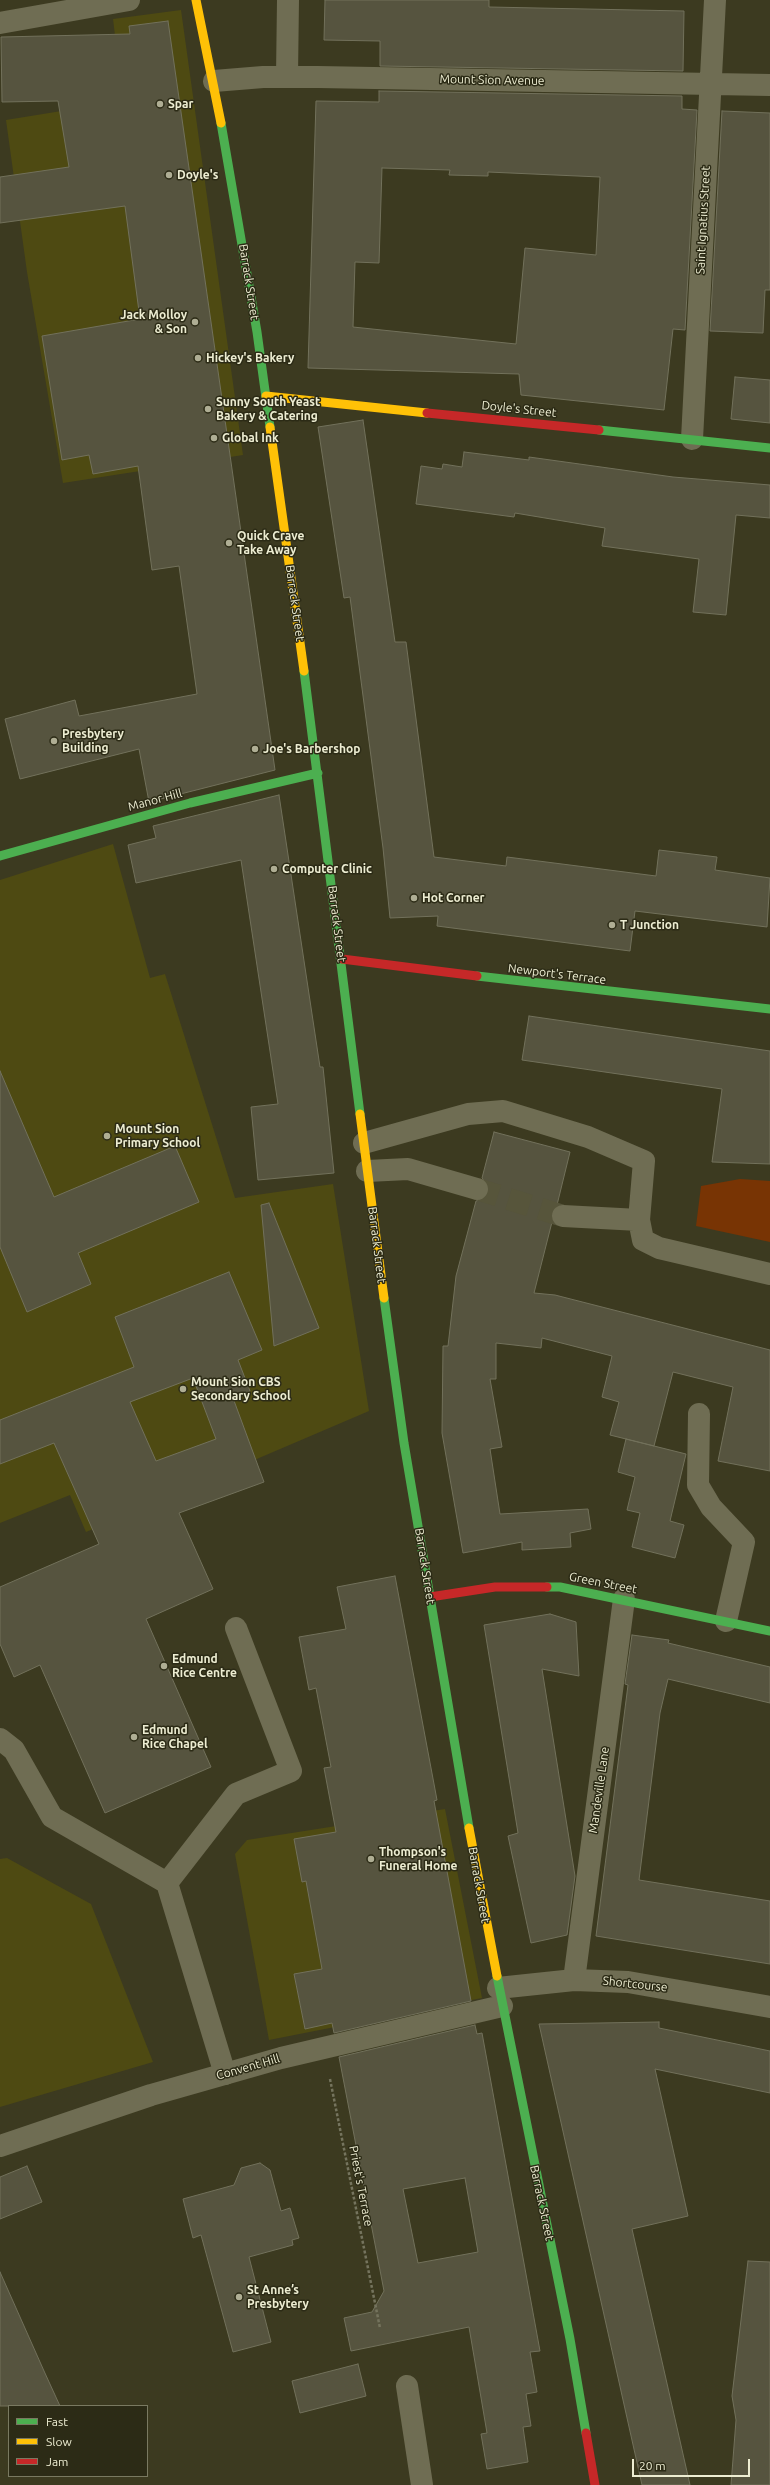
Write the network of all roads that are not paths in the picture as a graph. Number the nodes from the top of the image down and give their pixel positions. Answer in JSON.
{"nodes":[{"id":1,"x":129,"y":0,"type":"edge"},
{"id":2,"x":196,"y":0,"type":"edge"},
{"id":3,"x":288,"y":0,"type":"edge"},
{"id":4,"x":715,"y":0,"type":"edge"},
{"id":5,"x":0,"y":23,"type":"edge"},
{"id":6,"x":287,"y":76,"type":"junction"},
{"id":7,"x":214,"y":81,"type":"junction"},
{"id":8,"x":710,"y":84,"type":"junction"},
{"id":9,"x":770,"y":85,"type":"edge"},
{"id":10,"x":266,"y":396,"type":"junction"},
{"id":11,"x":692,"y":439,"type":"junction"},
{"id":12,"x":770,"y":448,"type":"edge"},
{"id":13,"x":318,"y":773,"type":"junction"},
{"id":14,"x":0,"y":856,"type":"edge"},
{"id":15,"x":342,"y":959,"type":"junction"},
{"id":16,"x":770,"y":1009,"type":"edge"},
{"id":17,"x":364,"y":1143,"type":"junction"},
{"id":18,"x":367,"y":1170,"type":"junction"},
{"id":19,"x":477,"y":1188,"type":"tunnel mouth"},
{"id":20,"x":563,"y":1216,"type":"tunnel mouth"},
{"id":21,"x":639,"y":1220,"type":"junction"},
{"id":22,"x":770,"y":1274,"type":"edge"},
{"id":23,"x":700,"y":1414,"type":"dead end"},
{"id":24,"x":430,"y":1597,"type":"junction"},
{"id":25,"x":624,"y":1599,"type":"junction"},
{"id":26,"x":726,"y":1621,"type":"junction"},
{"id":27,"x":236,"y":1628,"type":"dead end"},
{"id":28,"x":770,"y":1631,"type":"edge"},
{"id":29,"x":0,"y":1739,"type":"edge"},
{"id":30,"x":167,"y":1883,"type":"junction"},
{"id":31,"x":574,"y":1980,"type":"junction"},
{"id":32,"x":500,"y":1997,"type":"junction"},
{"id":33,"x":770,"y":2007,"type":"edge"},
{"id":34,"x":225,"y":2074,"type":"junction"},
{"id":35,"x":0,"y":2146,"type":"edge"},
{"id":36,"x":407,"y":2386,"type":"dead end"},
{"id":37,"x":422,"y":2485,"type":"edge"},
{"id":38,"x":595,"y":2485,"type":"edge"}],
"edges":[{"from":1,"to":5,"type":"street"},
{"from":2,"to":7,"type":"street","name":"Barrack Street"},
{"from":3,"to":6,"type":"street"},
{"from":4,"to":8,"type":"street","name":"Saint Ignatius Street"},
{"from":6,"to":7,"type":"street","name":"Mount Sion Avenue"},
{"from":6,"to":8,"type":"street","name":"Mount Sion Avenue"},
{"from":7,"to":10,"type":"street","name":"Barrack Street"},
{"from":8,"to":9,"type":"street","name":"Mount Sion Avenue"},
{"from":8,"to":11,"type":"street","name":"Saint Ignatius Street"},
{"from":10,"to":11,"type":"street","name":"Doyle's Street"},
{"from":10,"to":13,"type":"street","name":"Barrack Street"},
{"from":11,"to":12,"type":"street","name":"Doyle's Street"},
{"from":13,"to":14,"type":"street","name":"Manor Hill"},
{"from":13,"to":15,"type":"street","name":"Barrack Street"},
{"from":15,"to":16,"type":"street","name":"Newport's Terrace"},
{"from":15,"to":17,"type":"street","name":"Barrack Street"},
{"from":17,"to":18,"type":"street","name":"Barrack Street"},
{"from":17,"to":21,"type":"street"},
{"from":18,"to":19,"type":"street"},
{"from":18,"to":24,"type":"street","name":"Barrack Street"},
{"from":20,"to":21,"type":"street"},
{"from":21,"to":22,"type":"street"},
{"from":23,"to":26,"type":"street"},
{"from":24,"to":25,"type":"street","name":"Green Street"},
{"from":24,"to":32,"type":"street","name":"Barrack Street"},
{"from":25,"to":26,"type":"street","name":"Green Street"},
{"from":25,"to":31,"type":"street","name":"Mandeville Lane"},
{"from":26,"to":28,"type":"street","name":"Green Street"},
{"from":27,"to":30,"type":"street"},
{"from":29,"to":30,"type":"street"},
{"from":30,"to":34,"type":"street"},
{"from":31,"to":32,"type":"street","name":"Shortcourse"},
{"from":31,"to":33,"type":"street","name":"Shortcourse"},
{"from":32,"to":34,"type":"street","name":"Convent Hill"},
{"from":32,"to":38,"type":"street","name":"Barrack Street"},
{"from":34,"to":35,"type":"street","name":"Convent Hill"},
{"from":36,"to":37,"type":"street"}]}
